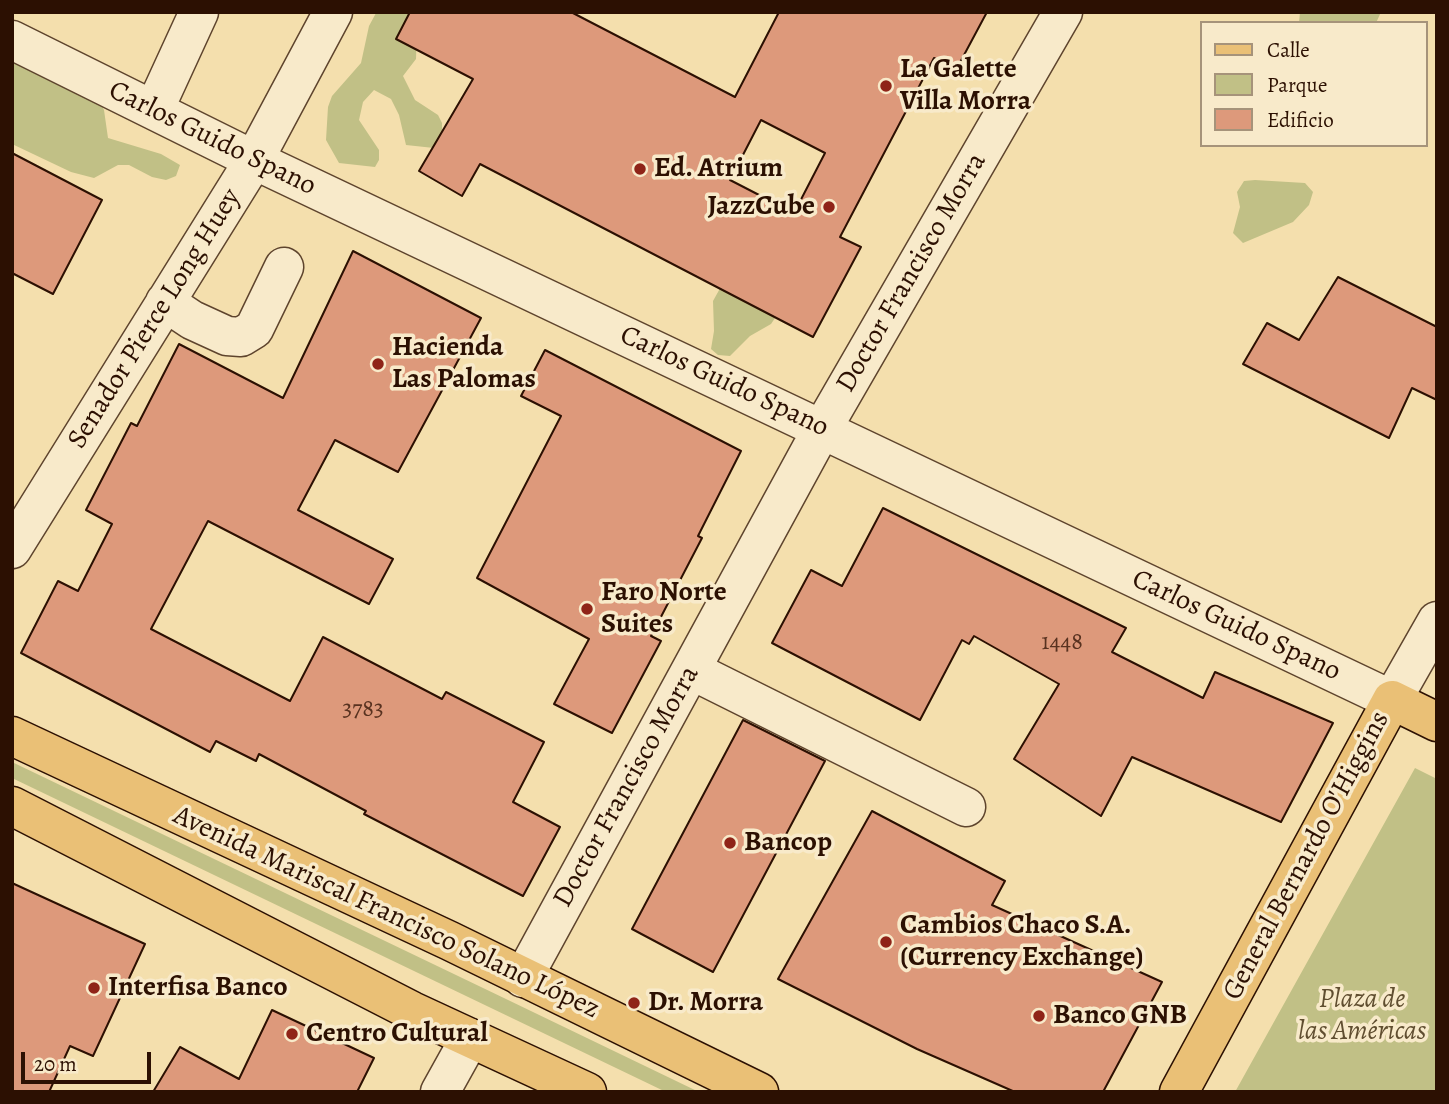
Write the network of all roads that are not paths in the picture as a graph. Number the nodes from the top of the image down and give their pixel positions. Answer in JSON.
{"nodes":[{"id":1,"x":199,"y":12,"type":"edge"},
{"id":2,"x":333,"y":12,"type":"edge"},
{"id":3,"x":1063,"y":12,"type":"edge"},
{"id":4,"x":12,"y":40,"type":"edge"},
{"id":5,"x":154,"y":110,"type":"junction"},
{"id":6,"x":254,"y":160,"type":"junction"},
{"id":7,"x":284,"y":267,"type":"dead end"},
{"id":8,"x":165,"y":302,"type":"junction"},
{"id":9,"x":822,"y":429,"type":"junction"},
{"id":10,"x":12,"y":549,"type":"edge"},
{"id":11,"x":1437,"y":621,"type":"edge"},
{"id":12,"x":691,"y":670,"type":"junction"},
{"id":13,"x":1392,"y":700,"type":"junction"},
{"id":14,"x":1437,"y":722,"type":"edge"},
{"id":15,"x":12,"y":736,"type":"edge"},
{"id":16,"x":12,"y":807,"type":"edge"},
{"id":17,"x":965,"y":807,"type":"dead end"},
{"id":18,"x":523,"y":978,"type":"junction"},
{"id":19,"x":470,"y":1038,"type":"junction"},
{"id":20,"x":440,"y":1092,"type":"edge"},
{"id":21,"x":587,"y":1092,"type":"edge"},
{"id":22,"x":759,"y":1092,"type":"edge"},
{"id":23,"x":1179,"y":1092,"type":"edge"}],
"edges":[{"from":1,"to":5,"type":"street"},
{"from":2,"to":6,"type":"street","name":"Senador Pierce Long Huey"},
{"from":3,"to":9,"type":"street","name":"Doctor Francisco Morra"},
{"from":4,"to":5,"type":"street","name":"Carlos Guido Spano"},
{"from":5,"to":6,"type":"street","name":"Carlos Guido Spano"},
{"from":6,"to":8,"type":"street","name":"Senador Pierce Long Huey"},
{"from":6,"to":9,"type":"street","name":"Carlos Guido Spano"},
{"from":7,"to":8,"type":"street"},
{"from":8,"to":10,"type":"street","name":"Senador Pierce Long Huey"},
{"from":9,"to":12,"type":"street","name":"Doctor Francisco Morra"},
{"from":9,"to":13,"type":"street","name":"Carlos Guido Spano"},
{"from":11,"to":13,"type":"street","name":"General Bernardo O'Higgins"},
{"from":12,"to":17,"type":"street"},
{"from":12,"to":18,"type":"street","name":"Doctor Francisco Morra"},
{"from":13,"to":14,"type":"main road","name":"Carlos Guido Spano"},
{"from":13,"to":23,"type":"main road","name":"General Bernardo O'Higgins"},
{"from":15,"to":18,"type":"main road","name":"Avenida Mariscal Francisco Solano López"},
{"from":16,"to":19,"type":"main road"},
{"from":18,"to":22,"type":"main road","name":"Avenida Mariscal Francisco Solano López"},
{"from":19,"to":20,"type":"street"},
{"from":19,"to":21,"type":"main road"}]}
